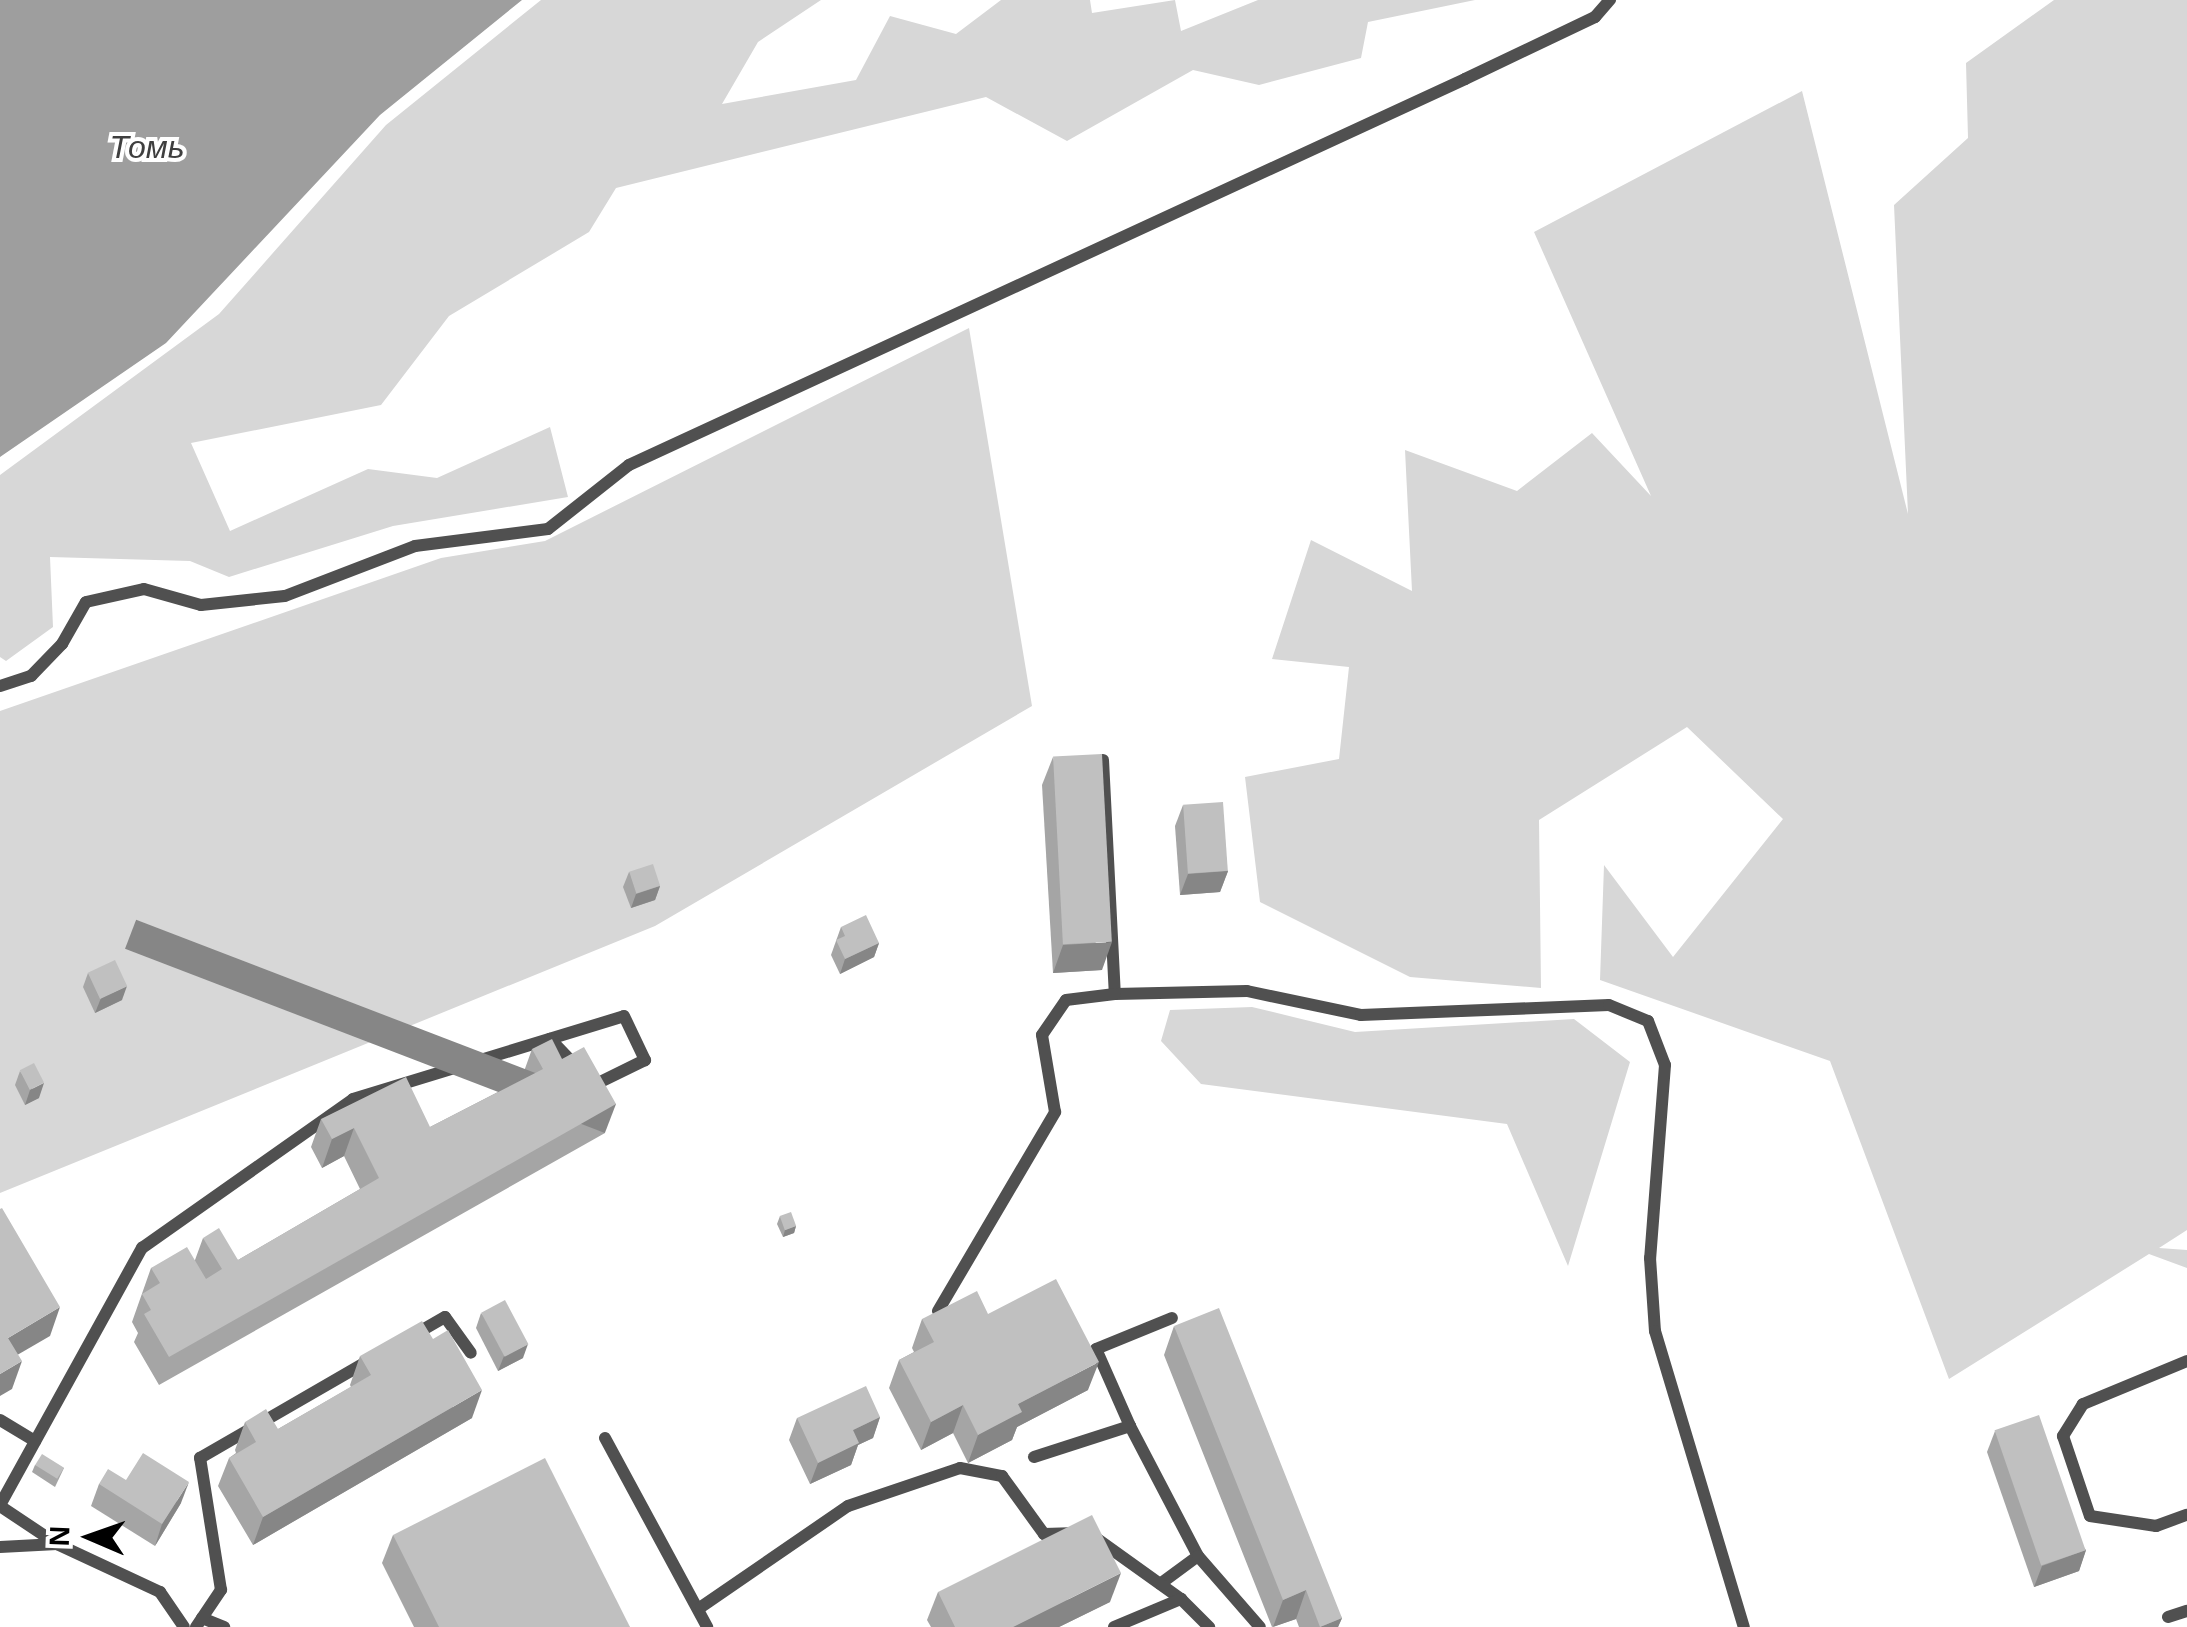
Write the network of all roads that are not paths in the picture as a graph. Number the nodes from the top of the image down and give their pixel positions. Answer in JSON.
{"nodes":[{"id":1,"x":1610,"y":0,"type":"edge"},
{"id":2,"x":0,"y":686,"type":"edge"},
{"id":3,"x":1103,"y":760,"type":"edge"},
{"id":4,"x":1115,"y":994,"type":"junction"},
{"id":5,"x":550,"y":1039,"type":"junction"},
{"id":6,"x":938,"y":1312,"type":"edge"},
{"id":7,"x":1172,"y":1318,"type":"dead end"},
{"id":8,"x":396,"y":1345,"type":"edge"},
{"id":9,"x":471,"y":1353,"type":"dead end"},
{"id":10,"x":380,"y":1354,"type":"edge"},
{"id":11,"x":2187,"y":1362,"type":"edge"},
{"id":12,"x":0,"y":1420,"type":"edge"},
{"id":13,"x":1130,"y":1426,"type":"junction"},
{"id":14,"x":604,"y":1438,"type":"dead end"},
{"id":15,"x":35,"y":1441,"type":"junction"},
{"id":16,"x":1034,"y":1457,"type":"dead end"},
{"id":17,"x":0,"y":1505,"type":"edge"},
{"id":18,"x":2187,"y":1515,"type":"edge"},
{"id":19,"x":56,"y":1544,"type":"junction"},
{"id":20,"x":0,"y":1547,"type":"edge"},
{"id":21,"x":1198,"y":1556,"type":"junction"},
{"id":22,"x":1160,"y":1584,"type":"junction"},
{"id":23,"x":1181,"y":1599,"type":"junction"},
{"id":24,"x":701,"y":1608,"type":"junction"},
{"id":25,"x":2187,"y":1611,"type":"edge"},
{"id":26,"x":2168,"y":1617,"type":"dead end"},
{"id":27,"x":199,"y":1622,"type":"edge"},
{"id":28,"x":184,"y":1627,"type":"edge"},
{"id":29,"x":224,"y":1627,"type":"edge"},
{"id":30,"x":707,"y":1627,"type":"edge"},
{"id":31,"x":1114,"y":1627,"type":"edge"},
{"id":32,"x":1209,"y":1627,"type":"edge"},
{"id":33,"x":1260,"y":1627,"type":"edge"},
{"id":34,"x":1744,"y":1627,"type":"edge"}],
"edges":[{"from":1,"to":2,"type":"lane"},
{"from":3,"to":4,"type":"lane"},
{"from":4,"to":6,"type":"lane"},
{"from":4,"to":34,"type":"lane"},
{"from":5,"to":5,"type":"lane"},
{"from":5,"to":15,"type":"lane"},
{"from":7,"to":13,"type":"lane"},
{"from":8,"to":9,"type":"lane"},
{"from":10,"to":27,"type":"lane"},
{"from":11,"to":18,"type":"lane"},
{"from":12,"to":15,"type":"lane"},
{"from":13,"to":16,"type":"lane"},
{"from":13,"to":21,"type":"lane"},
{"from":14,"to":24,"type":"lane"},
{"from":15,"to":17,"type":"lane"},
{"from":17,"to":19,"type":"lane"},
{"from":19,"to":20,"type":"lane"},
{"from":19,"to":28,"type":"lane"},
{"from":21,"to":22,"type":"lane"},
{"from":21,"to":33,"type":"lane"},
{"from":22,"to":23,"type":"lane"},
{"from":22,"to":24,"type":"lane"},
{"from":23,"to":31,"type":"lane"},
{"from":23,"to":32,"type":"lane"},
{"from":24,"to":30,"type":"lane"},
{"from":25,"to":26,"type":"lane"},
{"from":27,"to":29,"type":"lane"}]}
